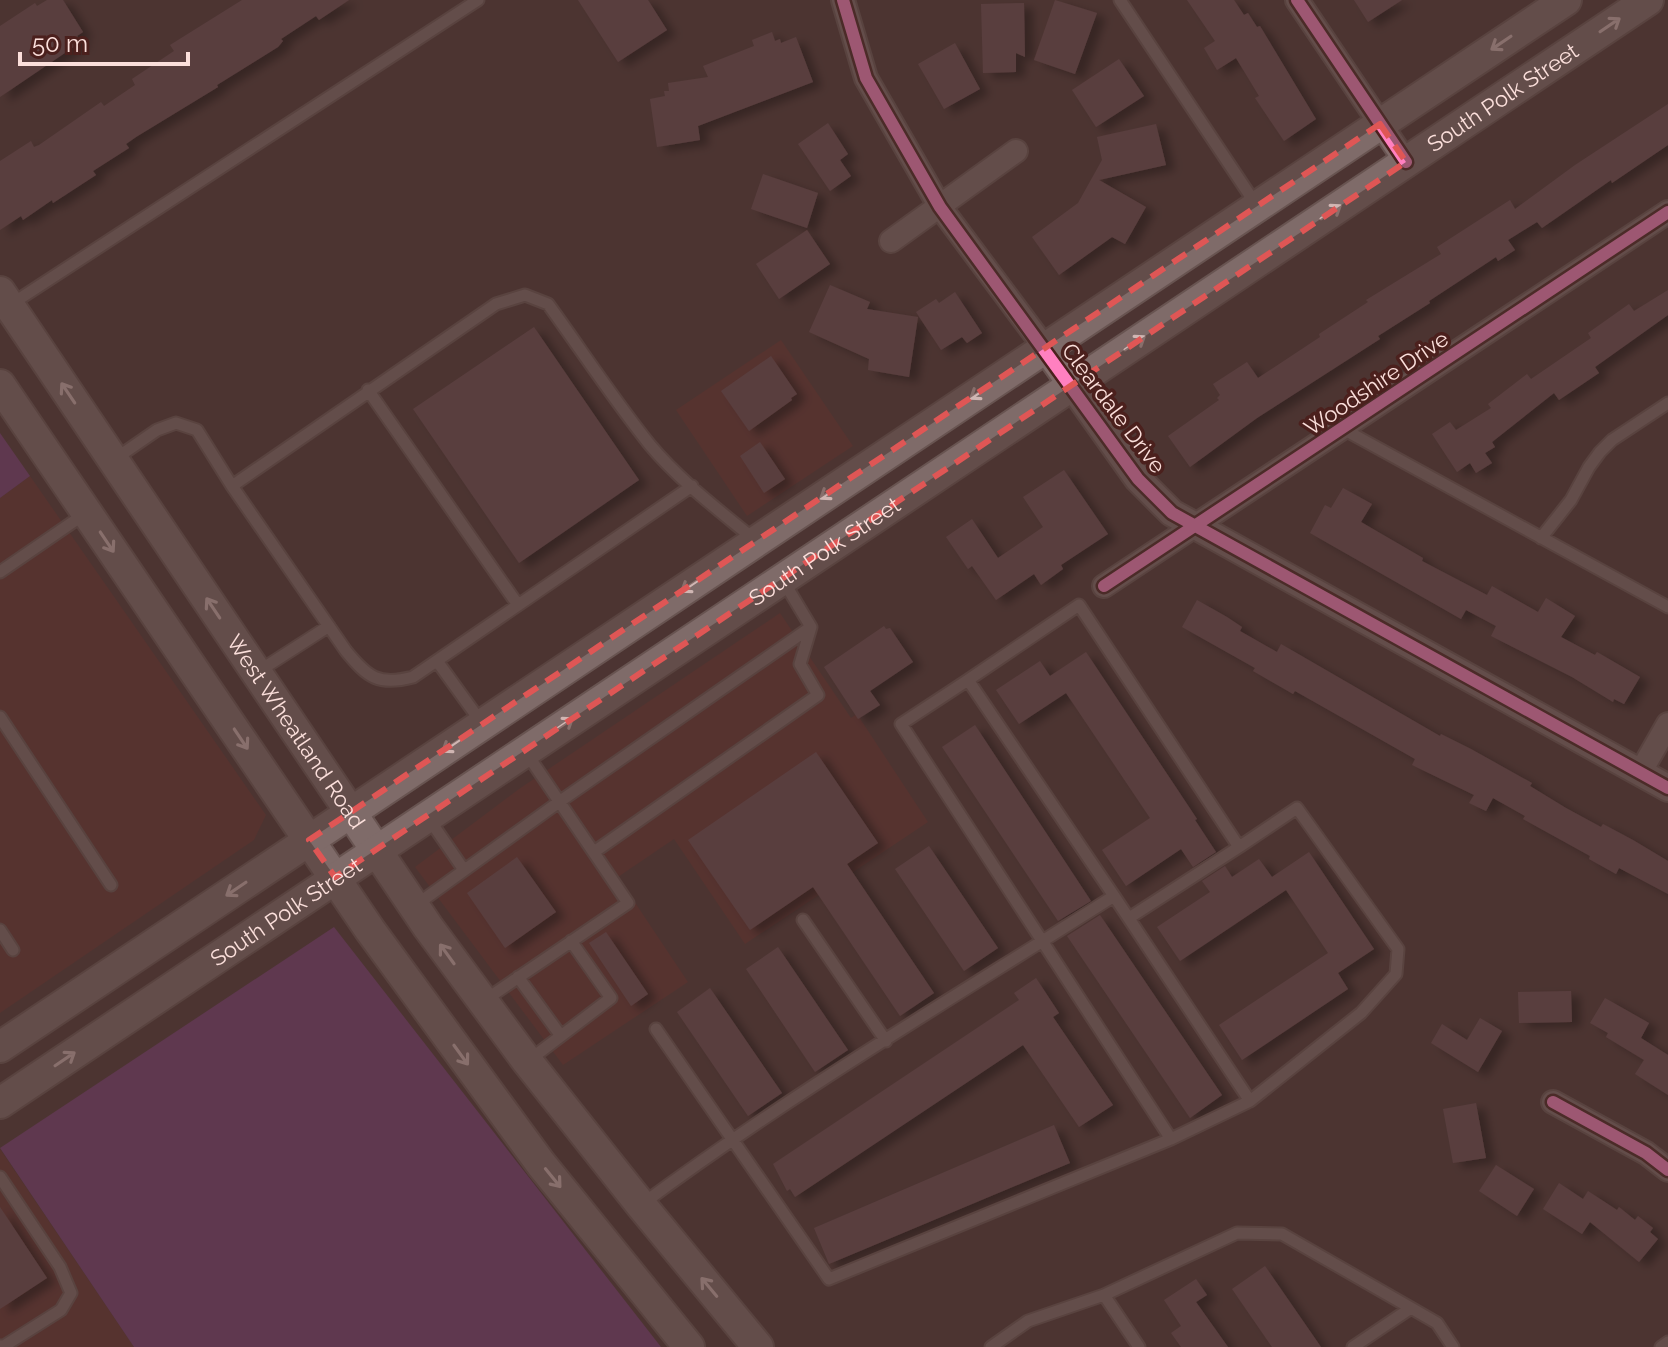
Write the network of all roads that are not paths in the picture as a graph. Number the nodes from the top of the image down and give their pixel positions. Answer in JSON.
{"nodes":[{"id":1,"x":478,"y":0,"type":"edge"},
{"id":2,"x":843,"y":0,"type":"edge"},
{"id":3,"x":1120,"y":0,"type":"edge"},
{"id":4,"x":1297,"y":0,"type":"edge"},
{"id":5,"x":1566,"y":0,"type":"edge"},
{"id":6,"x":1648,"y":0,"type":"edge"},
{"id":7,"x":1380,"y":124,"type":"junction"},
{"id":8,"x":1016,"y":151,"type":"dead end"},
{"id":9,"x":1406,"y":162,"type":"junction"},
{"id":10,"x":1258,"y":206,"type":"junction"},
{"id":11,"x":940,"y":207,"type":"junction"},
{"id":12,"x":1668,"y":212,"type":"edge"},
{"id":13,"x":891,"y":241,"type":"dead end"},
{"id":14,"x":3,"y":303,"type":"edge"},
{"id":15,"x":1045,"y":348,"type":"junction"},
{"id":16,"x":0,"y":385,"type":"edge"},
{"id":17,"x":1070,"y":386,"type":"junction"},
{"id":18,"x":368,"y":390,"type":"junction"},
{"id":19,"x":1668,"y":403,"type":"edge"},
{"id":20,"x":1343,"y":429,"type":"junction"},
{"id":21,"x":113,"y":460,"type":"junction"},
{"id":22,"x":232,"y":486,"type":"junction"},
{"id":23,"x":692,"y":486,"type":"junction"},
{"id":24,"x":87,"y":513,"type":"junction"},
{"id":25,"x":1194,"y":527,"type":"junction"},
{"id":26,"x":1541,"y":538,"type":"junction"},
{"id":27,"x":756,"y":542,"type":"junction"},
{"id":28,"x":0,"y":572,"type":"edge"},
{"id":29,"x":782,"y":578,"type":"junction"},
{"id":30,"x":1104,"y":586,"type":"dead end"},
{"id":31,"x":518,"y":605,"type":"junction"},
{"id":32,"x":1668,"y":607,"type":"edge"},
{"id":33,"x":329,"y":626,"type":"junction"},
{"id":34,"x":811,"y":627,"type":"junction"},
{"id":35,"x":437,"y":661,"type":"junction"},
{"id":36,"x":256,"y":673,"type":"junction"},
{"id":37,"x":968,"y":680,"type":"junction"},
{"id":38,"x":0,"y":717,"type":"edge"},
{"id":39,"x":483,"y":724,"type":"junction"},
{"id":40,"x":1668,"y":724,"type":"edge"},
{"id":41,"x":524,"y":750,"type":"junction"},
{"id":42,"x":1640,"y":773,"type":"junction"},
{"id":43,"x":1668,"y":788,"type":"edge"},
{"id":44,"x":559,"y":802,"type":"junction"},
{"id":45,"x":351,"y":812,"type":"junction"},
{"id":46,"x":427,"y":815,"type":"junction"},
{"id":47,"x":309,"y":840,"type":"junction"},
{"id":48,"x":1239,"y":847,"type":"junction"},
{"id":49,"x":375,"y":850,"type":"junction"},
{"id":50,"x":594,"y":852,"type":"junction"},
{"id":51,"x":464,"y":870,"type":"junction"},
{"id":52,"x":335,"y":877,"type":"junction"},
{"id":53,"x":111,"y":885,"type":"dead end"},
{"id":54,"x":1114,"y":896,"type":"junction"},
{"id":55,"x":414,"y":907,"type":"junction"},
{"id":56,"x":1129,"y":918,"type":"junction"},
{"id":57,"x":803,"y":920,"type":"dead end"},
{"id":58,"x":0,"y":930,"type":"edge"},
{"id":59,"x":571,"y":941,"type":"junction"},
{"id":60,"x":1042,"y":941,"type":"junction"},
{"id":61,"x":13,"y":950,"type":"dead end"},
{"id":62,"x":518,"y":977,"type":"junction"},
{"id":63,"x":482,"y":1002,"type":"junction"},
{"id":64,"x":656,"y":1029,"type":"dead end"},
{"id":65,"x":561,"y":1036,"type":"junction"},
{"id":66,"x":886,"y":1041,"type":"junction"},
{"id":67,"x":0,"y":1047,"type":"edge"},
{"id":68,"x":527,"y":1061,"type":"junction"},
{"id":69,"x":1250,"y":1101,"type":"junction"},
{"id":70,"x":1553,"y":1102,"type":"dead end"},
{"id":71,"x":0,"y":1103,"type":"edge"},
{"id":72,"x":733,"y":1138,"type":"junction"},
{"id":73,"x":1171,"y":1139,"type":"junction"},
{"id":74,"x":1668,"y":1170,"type":"edge"},
{"id":75,"x":0,"y":1177,"type":"edge"},
{"id":76,"x":641,"y":1205,"type":"junction"},
{"id":77,"x":599,"y":1235,"type":"junction"},
{"id":78,"x":1104,"y":1295,"type":"junction"},
{"id":79,"x":1411,"y":1308,"type":"junction"},
{"id":80,"x":1668,"y":1342,"type":"edge"},
{"id":81,"x":0,"y":1346,"type":"edge"},
{"id":82,"x":689,"y":1347,"type":"edge"},
{"id":83,"x":758,"y":1347,"type":"edge"},
{"id":84,"x":991,"y":1347,"type":"edge"},
{"id":85,"x":1139,"y":1347,"type":"edge"},
{"id":86,"x":1353,"y":1347,"type":"edge"},
{"id":87,"x":1453,"y":1347,"type":"edge"},
{"id":88,"x":1661,"y":1347,"type":"edge"}],
"edges":[{"from":1,"to":14,"type":"lane"},
{"from":2,"to":11,"type":"street","name":"Cleardale Drive"},
{"from":3,"to":10,"type":"lane"},
{"from":4,"to":7,"type":"street"},
{"from":5,"to":7,"type":"main road","name":"South Polk Street","one_way":true},
{"from":9,"to":6,"type":"main road","name":"South Polk Street","one_way":true},
{"from":7,"to":9,"type":"street"},
{"from":7,"to":10,"type":"main road","name":"South Polk Street"},
{"from":8,"to":11,"type":"street"},
{"from":17,"to":9,"type":"main road","name":"South Polk Street","one_way":true},
{"from":10,"to":15,"type":"main road","name":"South Polk Street"},
{"from":11,"to":13,"type":"street"},
{"from":11,"to":15,"type":"street","name":"Cleardale Drive"},
{"from":12,"to":20,"type":"street","name":"Woodshire Drive"},
{"from":21,"to":14,"type":"main road","name":"West Wheatland Road","one_way":true},
{"from":15,"to":17,"type":"street","name":"Cleardale Drive"},
{"from":15,"to":27,"type":"main road","name":"South Polk Street","one_way":true},
{"from":16,"to":24,"type":"main road"},
{"from":17,"to":25,"type":"street","name":"Cleardale Drive"},
{"from":17,"to":29,"type":"main road","name":"South Polk Street"},
{"from":18,"to":22,"type":"lane"},
{"from":18,"to":23,"type":"lane"},
{"from":18,"to":31,"type":"lane"},
{"from":19,"to":26,"type":"lane"},
{"from":20,"to":25,"type":"street","name":"Woodshire Drive"},
{"from":20,"to":26,"type":"lane"},
{"from":21,"to":22,"type":"lane"},
{"from":36,"to":21,"type":"main road","name":"West Wheatland Road","one_way":true},
{"from":22,"to":33,"type":"lane"},
{"from":23,"to":27,"type":"lane"},
{"from":23,"to":31,"type":"lane"},
{"from":24,"to":28,"type":"lane"},
{"from":24,"to":47,"type":"main road","one_way":true},
{"from":25,"to":30,"type":"street","name":"Woodshire Drive"},
{"from":25,"to":42,"type":"street","name":"Cleardale Drive"},
{"from":26,"to":32,"type":"lane"},
{"from":27,"to":29,"type":"main road"},
{"from":27,"to":39,"type":"main road","name":"South Polk Street","one_way":true},
{"from":29,"to":34,"type":"lane"},
{"from":41,"to":29,"type":"main road","name":"South Polk Street","one_way":true},
{"from":31,"to":35,"type":"lane"},
{"from":33,"to":35,"type":"lane"},
{"from":33,"to":36,"type":"lane"},
{"from":34,"to":44,"type":"lane"},
{"from":34,"to":50,"type":"lane"},
{"from":35,"to":39,"type":"lane"},
{"from":36,"to":45,"type":"main road","name":"West Wheatland Road"},
{"from":37,"to":48,"type":"lane"},
{"from":37,"to":54,"type":"lane"},
{"from":37,"to":60,"type":"lane"},
{"from":38,"to":53,"type":"lane"},
{"from":39,"to":45,"type":"main road","name":"South Polk Street","one_way":true},
{"from":40,"to":42,"type":"street"},
{"from":41,"to":44,"type":"lane"},
{"from":41,"to":46,"type":"main road","name":"South Polk Street"},
{"from":42,"to":43,"type":"street","name":"Cleardale Drive"},
{"from":44,"to":50,"type":"lane"},
{"from":44,"to":51,"type":"lane"},
{"from":45,"to":47,"type":"main road","name":"South Polk Street"},
{"from":45,"to":49,"type":"main road","name":"West Wheatland Road"},
{"from":46,"to":49,"type":"main road","name":"South Polk Street"},
{"from":46,"to":51,"type":"lane"},
{"from":47,"to":52,"type":"main road"},
{"from":47,"to":67,"type":"main road","name":"South Polk Street","one_way":true},
{"from":48,"to":56,"type":"lane"},
{"from":48,"to":69,"type":"lane"},
{"from":49,"to":52,"type":"main road","name":"South Polk Street"},
{"from":49,"to":55,"type":"main road","name":"West Wheatland Road"},
{"from":50,"to":59,"type":"lane"},
{"from":51,"to":55,"type":"lane"},
{"from":71,"to":52,"type":"main road","name":"South Polk Street","one_way":true},
{"from":52,"to":77,"type":"main road","one_way":true},
{"from":54,"to":56,"type":"lane"},
{"from":54,"to":60,"type":"lane"},
{"from":63,"to":55,"type":"main road","name":"West Wheatland Road","one_way":true},
{"from":56,"to":69,"type":"lane"},
{"from":57,"to":66,"type":"lane"},
{"from":58,"to":61,"type":"lane"},
{"from":59,"to":62,"type":"lane"},
{"from":59,"to":65,"type":"lane"},
{"from":60,"to":66,"type":"lane"},
{"from":60,"to":73,"type":"lane"},
{"from":62,"to":63,"type":"lane"},
{"from":62,"to":65,"type":"lane"},
{"from":63,"to":68,"type":"main road","name":"West Wheatland Road"},
{"from":64,"to":72,"type":"lane"},
{"from":65,"to":68,"type":"lane"},
{"from":66,"to":72,"type":"lane"},
{"from":68,"to":76,"type":"main road","name":"West Wheatland Road"},
{"from":69,"to":73,"type":"lane"},
{"from":70,"to":74,"type":"street"},
{"from":72,"to":73,"type":"lane"},
{"from":72,"to":76,"type":"lane"},
{"from":75,"to":81,"type":"lane"},
{"from":76,"to":77,"type":"main road"},
{"from":83,"to":76,"type":"main road","name":"West Wheatland Road","one_way":true},
{"from":77,"to":82,"type":"main road"},
{"from":78,"to":79,"type":"lane"},
{"from":78,"to":84,"type":"lane"},
{"from":78,"to":85,"type":"lane"},
{"from":79,"to":86,"type":"lane"},
{"from":79,"to":87,"type":"lane"},
{"from":80,"to":88,"type":"lane"}]}
